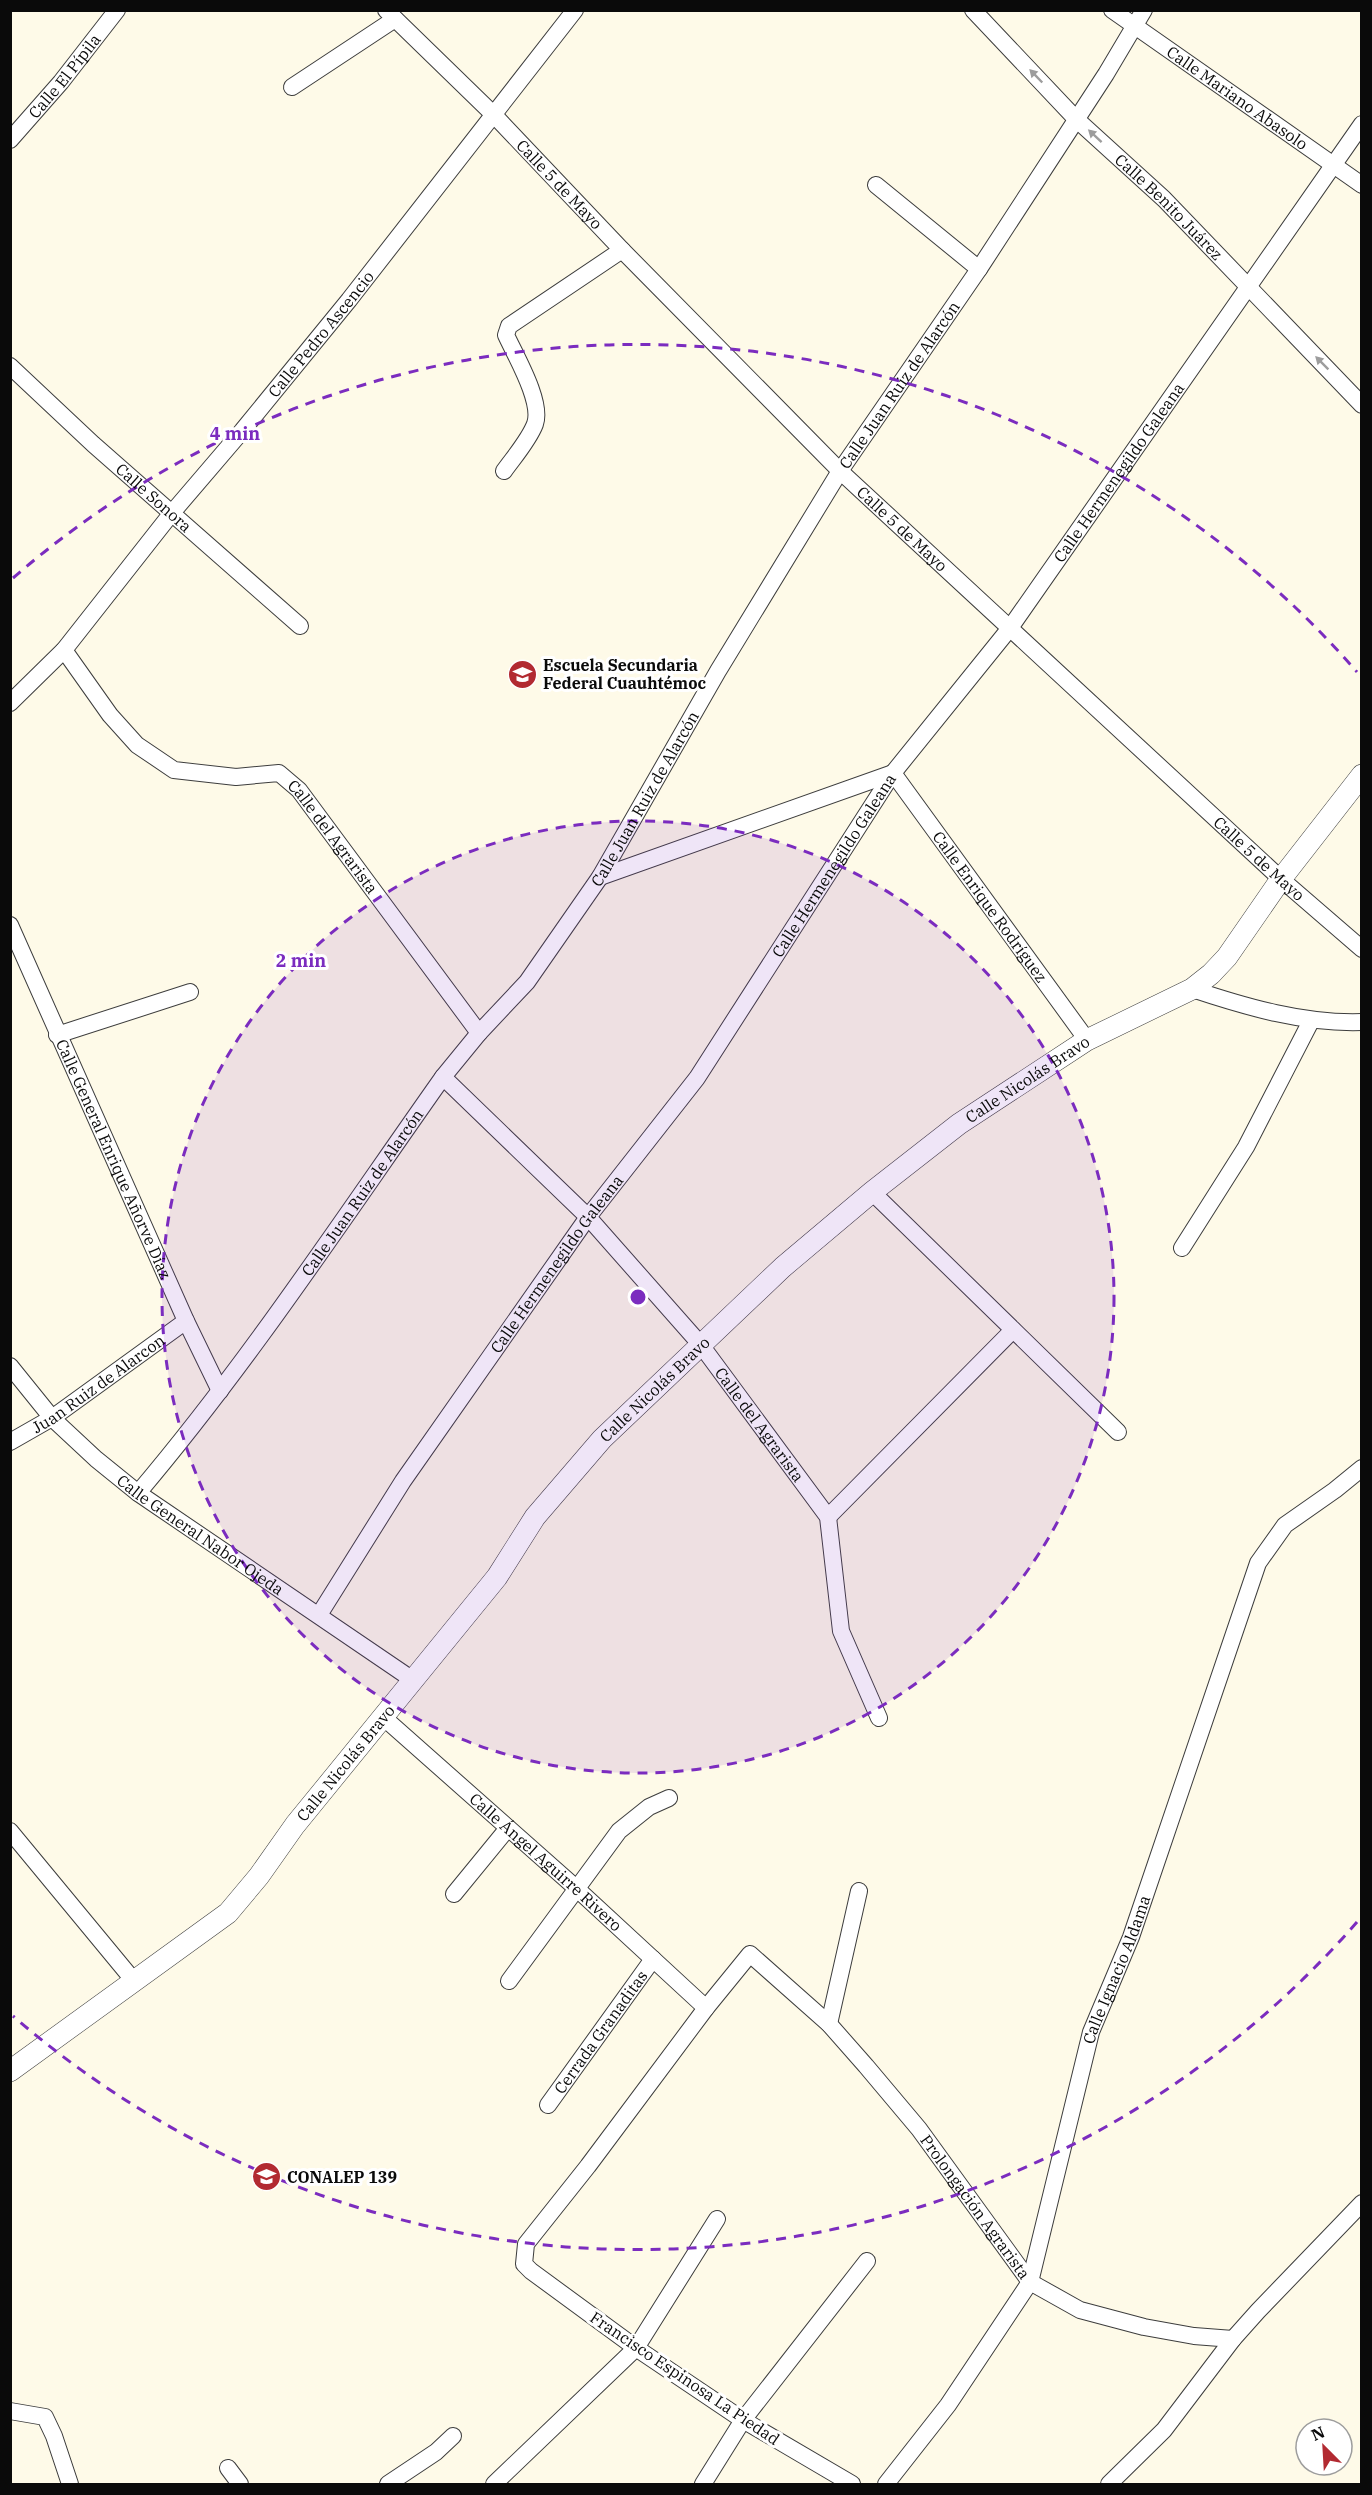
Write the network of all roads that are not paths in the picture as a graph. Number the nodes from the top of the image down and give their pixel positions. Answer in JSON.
{"nodes":[{"id":1,"x":117,"y":10,"type":"edge"},
{"id":2,"x":575,"y":10,"type":"edge"},
{"id":3,"x":973,"y":10,"type":"edge"},
{"id":4,"x":1112,"y":10,"type":"edge"},
{"id":5,"x":1144,"y":10,"type":"edge"},
{"id":6,"x":390,"y":15,"type":"edge"},
{"id":7,"x":1135,"y":26,"type":"junction"},
{"id":8,"x":291,"y":87,"type":"dead end"},
{"id":9,"x":494,"y":115,"type":"junction"},
{"id":10,"x":1076,"y":118,"type":"junction"},
{"id":11,"x":1362,"y":124,"type":"edge"},
{"id":12,"x":10,"y":140,"type":"edge"},
{"id":13,"x":1334,"y":164,"type":"junction"},
{"id":14,"x":876,"y":185,"type":"dead end"},
{"id":15,"x":1362,"y":185,"type":"edge"},
{"id":16,"x":622,"y":250,"type":"junction"},
{"id":17,"x":979,"y":269,"type":"junction"},
{"id":18,"x":1248,"y":288,"type":"junction"},
{"id":19,"x":10,"y":366,"type":"edge"},
{"id":20,"x":1362,"y":405,"type":"edge"},
{"id":21,"x":504,"y":471,"type":"dead end"},
{"id":22,"x":840,"y":471,"type":"junction"},
{"id":23,"x":171,"y":514,"type":"junction"},
{"id":24,"x":300,"y":626,"type":"dead end"},
{"id":25,"x":1010,"y":628,"type":"junction"},
{"id":26,"x":64,"y":650,"type":"junction"},
{"id":27,"x":10,"y":703,"type":"edge"},
{"id":28,"x":893,"y":772,"type":"junction"},
{"id":29,"x":1362,"y":776,"type":"edge"},
{"id":30,"x":600,"y":877,"type":"junction"},
{"id":31,"x":1281,"y":879,"type":"junction"},
{"id":32,"x":10,"y":925,"type":"edge"},
{"id":33,"x":1362,"y":949,"type":"edge"},
{"id":34,"x":1192,"y":989,"type":"junction"},
{"id":35,"x":190,"y":992,"type":"dead end"},
{"id":36,"x":1311,"y":1020,"type":"junction"},
{"id":37,"x":1362,"y":1022,"type":"edge"},
{"id":38,"x":479,"y":1033,"type":"junction"},
{"id":39,"x":57,"y":1035,"type":"junction"},
{"id":40,"x":1087,"y":1040,"type":"junction"},
{"id":41,"x":443,"y":1077,"type":"junction"},
{"id":42,"x":872,"y":1192,"type":"junction"},
{"id":43,"x":588,"y":1217,"type":"junction"},
{"id":44,"x":1182,"y":1248,"type":"dead end"},
{"id":45,"x":186,"y":1321,"type":"junction"},
{"id":46,"x":1013,"y":1330,"type":"junction"},
{"id":47,"x":701,"y":1346,"type":"junction"},
{"id":48,"x":10,"y":1366,"type":"edge"},
{"id":49,"x":220,"y":1391,"type":"junction"},
{"id":50,"x":52,"y":1418,"type":"junction"},
{"id":51,"x":1118,"y":1432,"type":"dead end"},
{"id":52,"x":10,"y":1443,"type":"edge"},
{"id":53,"x":1362,"y":1468,"type":"edge"},
{"id":54,"x":138,"y":1493,"type":"junction"},
{"id":55,"x":828,"y":1517,"type":"junction"},
{"id":56,"x":319,"y":1615,"type":"junction"},
{"id":57,"x":413,"y":1680,"type":"junction"},
{"id":58,"x":383,"y":1717,"type":"junction"},
{"id":59,"x":879,"y":1718,"type":"dead end"},
{"id":60,"x":669,"y":1798,"type":"dead end"},
{"id":61,"x":508,"y":1828,"type":"junction"},
{"id":62,"x":10,"y":1831,"type":"edge"},
{"id":63,"x":576,"y":1888,"type":"junction"},
{"id":64,"x":859,"y":1891,"type":"dead end"},
{"id":65,"x":453,"y":1894,"type":"dead end"},
{"id":66,"x":652,"y":1959,"type":"junction"},
{"id":67,"x":134,"y":1981,"type":"junction"},
{"id":68,"x":508,"y":1981,"type":"dead end"},
{"id":69,"x":706,"y":2008,"type":"junction"},
{"id":70,"x":829,"y":2024,"type":"junction"},
{"id":71,"x":10,"y":2071,"type":"edge"},
{"id":72,"x":548,"y":2105,"type":"dead end"},
{"id":73,"x":1362,"y":2204,"type":"edge"},
{"id":74,"x":717,"y":2219,"type":"dead end"},
{"id":75,"x":867,"y":2261,"type":"dead end"},
{"id":76,"x":1030,"y":2282,"type":"junction"},
{"id":77,"x":1233,"y":2339,"type":"junction"},
{"id":78,"x":636,"y":2348,"type":"junction"},
{"id":79,"x":10,"y":2411,"type":"edge"},
{"id":80,"x":743,"y":2420,"type":"junction"},
{"id":81,"x":453,"y":2436,"type":"dead end"},
{"id":82,"x":228,"y":2468,"type":"dead end"},
{"id":83,"x":69,"y":2484,"type":"edge"},
{"id":84,"x":240,"y":2484,"type":"edge"},
{"id":85,"x":388,"y":2484,"type":"edge"},
{"id":86,"x":494,"y":2484,"type":"edge"},
{"id":87,"x":703,"y":2484,"type":"edge"},
{"id":88,"x":852,"y":2484,"type":"edge"},
{"id":89,"x":886,"y":2484,"type":"edge"},
{"id":90,"x":1110,"y":2484,"type":"edge"}],
"edges":[{"from":1,"to":12,"type":"street","name":"Calle El Pípila"},
{"from":2,"to":9,"type":"street","name":"Calle Pedro Ascencio"},
{"from":10,"to":3,"type":"street","name":"Calle Benito Juárez","one_way":true},
{"from":4,"to":7,"type":"street","name":"Calle Mariano Abasolo"},
{"from":5,"to":7,"type":"street","name":"Calle Juan Ruiz de Alarcón"},
{"from":6,"to":8,"type":"street"},
{"from":6,"to":9,"type":"street","name":"Calle 5 de Mayo"},
{"from":7,"to":10,"type":"street","name":"Calle Juan Ruiz de Alarcón"},
{"from":7,"to":13,"type":"street","name":"Calle Mariano Abasolo"},
{"from":9,"to":16,"type":"street","name":"Calle 5 de Mayo"},
{"from":9,"to":23,"type":"street","name":"Calle Pedro Ascencio"},
{"from":10,"to":17,"type":"street","name":"Calle Juan Ruiz de Alarcón"},
{"from":18,"to":10,"type":"street","name":"Calle Benito Juárez","one_way":true},
{"from":11,"to":13,"type":"street","name":"Calle Hermenegildo Galeana"},
{"from":13,"to":15,"type":"street","name":"Calle Mariano Abasolo"},
{"from":13,"to":18,"type":"street","name":"Calle Hermenegildo Galeana"},
{"from":14,"to":17,"type":"street"},
{"from":16,"to":21,"type":"street"},
{"from":16,"to":22,"type":"street","name":"Calle 5 de Mayo"},
{"from":17,"to":22,"type":"street","name":"Calle Juan Ruiz de Alarcón"},
{"from":20,"to":18,"type":"street","name":"Calle Benito Juárez","one_way":true},
{"from":18,"to":25,"type":"street","name":"Calle Hermenegildo Galeana"},
{"from":19,"to":23,"type":"street","name":"Calle Sonora"},
{"from":22,"to":25,"type":"street","name":"Calle 5 de Mayo"},
{"from":22,"to":30,"type":"street","name":"Calle Juan Ruiz de Alarcón"},
{"from":23,"to":24,"type":"street","name":"Calle Sonora"},
{"from":23,"to":26,"type":"street","name":"Calle Pedro Ascencio"},
{"from":25,"to":28,"type":"street","name":"Calle Hermenegildo Galeana"},
{"from":25,"to":31,"type":"street","name":"Calle 5 de Mayo"},
{"from":26,"to":27,"type":"street","name":"Calle Pedro Ascencio"},
{"from":26,"to":38,"type":"street","name":"Calle del Agrarista"},
{"from":28,"to":30,"type":"street"},
{"from":28,"to":40,"type":"street","name":"Calle Enrique Rodríguez"},
{"from":28,"to":43,"type":"street","name":"Calle Hermenegildo Galeana"},
{"from":29,"to":31,"type":"street","name":"Calle Nicolás Bravo"},
{"from":30,"to":38,"type":"street","name":"Calle Juan Ruiz de Alarcón"},
{"from":31,"to":33,"type":"street","name":"Calle 5 de Mayo"},
{"from":31,"to":34,"type":"street","name":"Calle Nicolás Bravo"},
{"from":32,"to":39,"type":"street","name":"Calle General Enrique Añorve Díaz"},
{"from":34,"to":36,"type":"street"},
{"from":34,"to":40,"type":"street","name":"Calle Nicolás Bravo"},
{"from":35,"to":39,"type":"street"},
{"from":36,"to":37,"type":"street"},
{"from":36,"to":44,"type":"street"},
{"from":38,"to":41,"type":"street","name":"Calle Juan Ruiz de Alarcón"},
{"from":39,"to":45,"type":"street","name":"Calle General Enrique Añorve Díaz"},
{"from":40,"to":42,"type":"street","name":"Calle Nicolás Bravo"},
{"from":41,"to":43,"type":"street","name":"Calle del Agrarista"},
{"from":41,"to":49,"type":"street","name":"Calle Juan Ruiz de Alarcón"},
{"from":42,"to":46,"type":"street"},
{"from":42,"to":47,"type":"street","name":"Calle Nicolás Bravo"},
{"from":43,"to":47,"type":"street","name":"Calle del Agrarista"},
{"from":43,"to":56,"type":"street","name":"Calle Hermenegildo Galeana"},
{"from":45,"to":49,"type":"street","name":"Calle General Enrique Añorve Díaz"},
{"from":45,"to":50,"type":"street","name":"Juan Ruiz de Alarcon"},
{"from":46,"to":51,"type":"street"},
{"from":46,"to":55,"type":"street"},
{"from":47,"to":55,"type":"street","name":"Calle del Agrarista"},
{"from":47,"to":57,"type":"street","name":"Calle Nicolás Bravo"},
{"from":48,"to":50,"type":"street","name":"Calle General Nabor Ojeda"},
{"from":49,"to":54,"type":"street","name":"Calle Juan Ruiz de Alarcón"},
{"from":50,"to":52,"type":"street","name":"Juan Ruiz de Alarcon"},
{"from":50,"to":54,"type":"street","name":"Calle General Nabor Ojeda"},
{"from":53,"to":76,"type":"street","name":"Calle Ignacio Aldama"},
{"from":54,"to":56,"type":"street","name":"Calle General Nabor Ojeda"},
{"from":55,"to":59,"type":"street"},
{"from":56,"to":57,"type":"street","name":"Calle General Nabor Ojeda"},
{"from":57,"to":58,"type":"street","name":"Calle Nicolás Bravo"},
{"from":58,"to":61,"type":"street","name":"Calle Ángel Aguirre Rivero"},
{"from":58,"to":67,"type":"street","name":"Calle Nicolás Bravo"},
{"from":60,"to":63,"type":"street"},
{"from":61,"to":63,"type":"street","name":"Calle Ángel Aguirre Rivero"},
{"from":61,"to":65,"type":"street"},
{"from":62,"to":67,"type":"street"},
{"from":63,"to":66,"type":"street","name":"Calle Ángel Aguirre Rivero"},
{"from":63,"to":68,"type":"street"},
{"from":64,"to":70,"type":"street"},
{"from":66,"to":69,"type":"street","name":"Calle Ángel Aguirre Rivero"},
{"from":66,"to":72,"type":"street","name":"Cerrada Granaditas"},
{"from":67,"to":71,"type":"street","name":"Calle Nicolás Bravo"},
{"from":69,"to":70,"type":"street","name":"Prolongación Agrarista"},
{"from":69,"to":78,"type":"street","name":"Francisco Espinosa La Piedad"},
{"from":70,"to":76,"type":"street","name":"Prolongación Agrarista"},
{"from":73,"to":77,"type":"street"},
{"from":74,"to":78,"type":"street"},
{"from":75,"to":80,"type":"street"},
{"from":76,"to":77,"type":"street","name":"Prolongación Agrarista"},
{"from":76,"to":89,"type":"street","name":"Calle Ignacio Aldama"},
{"from":77,"to":90,"type":"street"},
{"from":78,"to":80,"type":"street","name":"Francisco Espinosa La Piedad"},
{"from":78,"to":86,"type":"street"},
{"from":79,"to":83,"type":"street"},
{"from":80,"to":87,"type":"street"},
{"from":80,"to":88,"type":"street","name":"Francisco Espinosa La Piedad"},
{"from":81,"to":85,"type":"street"},
{"from":82,"to":84,"type":"street"}]}
